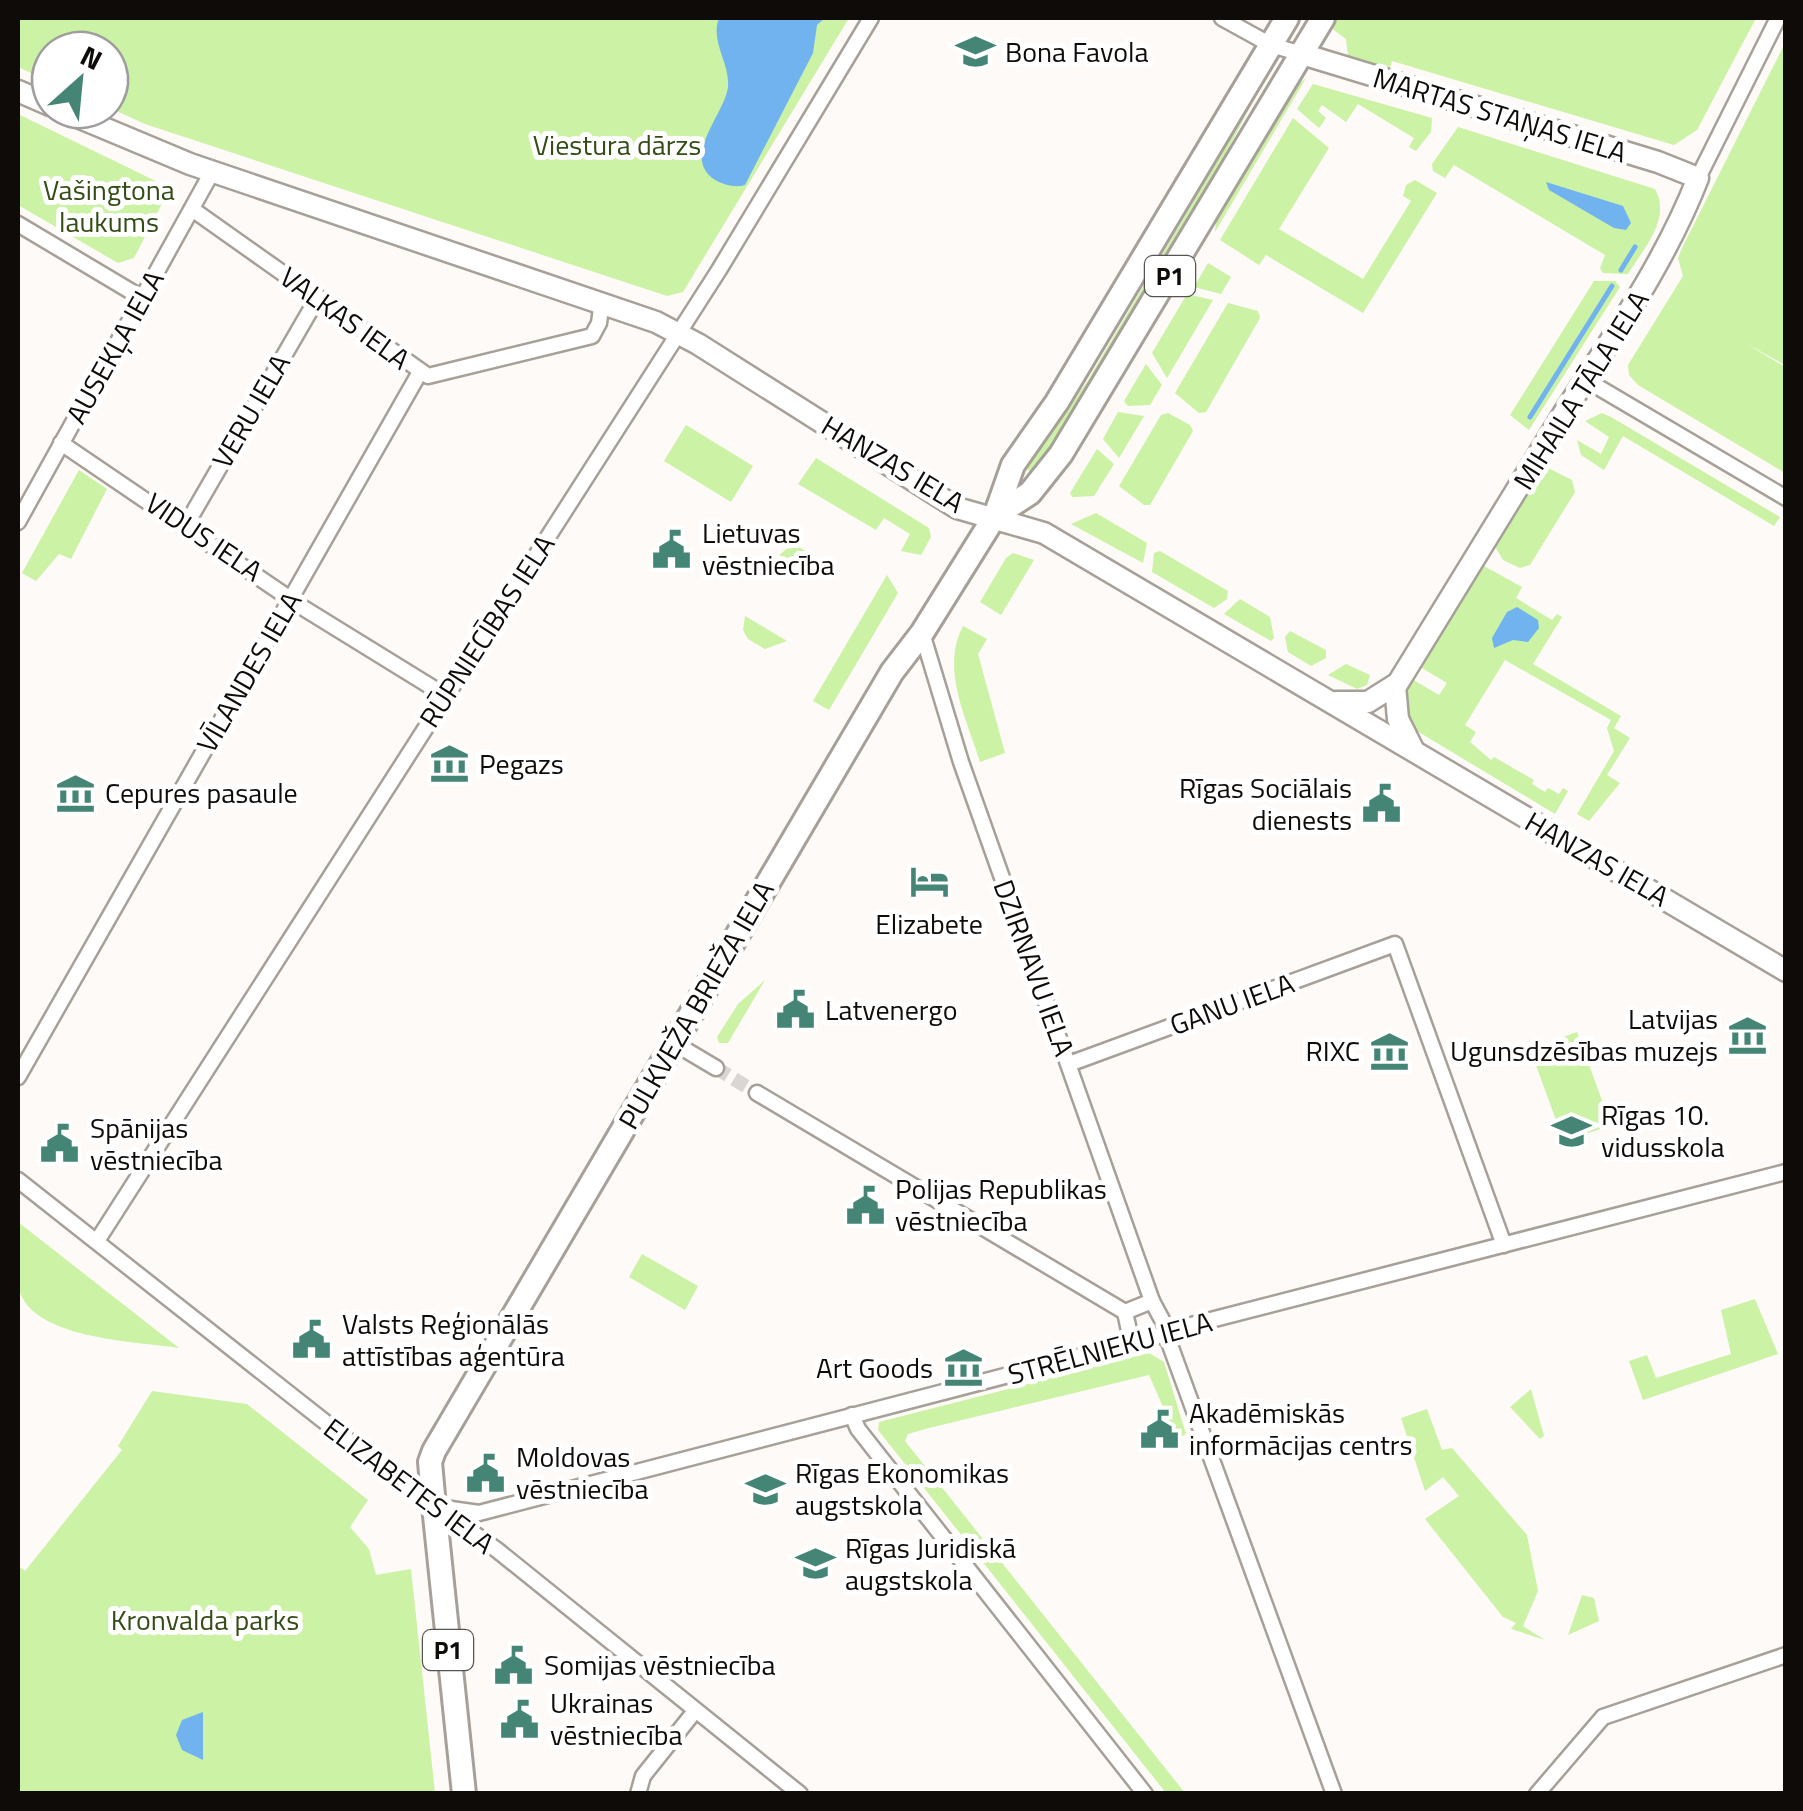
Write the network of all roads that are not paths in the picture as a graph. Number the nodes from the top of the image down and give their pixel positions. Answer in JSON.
{"nodes":[{"id":1,"x":871,"y":18,"type":"edge"},
{"id":2,"x":1222,"y":18,"type":"edge"},
{"id":3,"x":1287,"y":18,"type":"edge"},
{"id":4,"x":1323,"y":18,"type":"edge"},
{"id":5,"x":1778,"y":18,"type":"edge"},
{"id":6,"x":1271,"y":45,"type":"junction"},
{"id":7,"x":1302,"y":54,"type":"junction"},
{"id":8,"x":110,"y":130,"type":"edge"},
{"id":9,"x":212,"y":172,"type":"junction"},
{"id":10,"x":1698,"y":178,"type":"junction"},
{"id":11,"x":192,"y":209,"type":"junction"},
{"id":12,"x":18,"y":224,"type":"edge"},
{"id":13,"x":318,"y":297,"type":"junction"},
{"id":14,"x":142,"y":298,"type":"junction"},
{"id":15,"x":602,"y":301,"type":"junction"},
{"id":16,"x":678,"y":332,"type":"junction"},
{"id":17,"x":420,"y":372,"type":"junction"},
{"id":18,"x":1586,"y":380,"type":"junction"},
{"id":19,"x":62,"y":443,"type":"junction"},
{"id":20,"x":1786,"y":498,"type":"edge"},
{"id":21,"x":995,"y":516,"type":"junction"},
{"id":22,"x":18,"y":522,"type":"edge"},
{"id":23,"x":186,"y":525,"type":"junction"},
{"id":24,"x":292,"y":596,"type":"junction"},
{"id":25,"x":922,"y":633,"type":"junction"},
{"id":26,"x":1395,"y":686,"type":"junction"},
{"id":27,"x":446,"y":696,"type":"junction"},
{"id":28,"x":1329,"y":702,"type":"junction"},
{"id":29,"x":1414,"y":751,"type":"junction"},
{"id":30,"x":1786,"y":971,"type":"edge"},
{"id":31,"x":674,"y":1043,"type":"junction"},
{"id":32,"x":1069,"y":1064,"type":"junction"},
{"id":33,"x":716,"y":1068,"type":"tunnel mouth"},
{"id":34,"x":18,"y":1077,"type":"edge"},
{"id":35,"x":757,"y":1093,"type":"tunnel mouth"},
{"id":36,"x":1786,"y":1172,"type":"edge"},
{"id":37,"x":18,"y":1180,"type":"edge"},
{"id":38,"x":97,"y":1241,"type":"junction"},
{"id":39,"x":1504,"y":1245,"type":"junction"},
{"id":40,"x":1152,"y":1301,"type":"junction"},
{"id":41,"x":1125,"y":1312,"type":"junction"},
{"id":42,"x":1167,"y":1333,"type":"junction"},
{"id":43,"x":1132,"y":1340,"type":"junction"},
{"id":44,"x":852,"y":1415,"type":"junction"},
{"id":45,"x":434,"y":1506,"type":"junction"},
{"id":46,"x":1786,"y":1655,"type":"edge"},
{"id":47,"x":695,"y":1710,"type":"junction"},
{"id":48,"x":464,"y":1794,"type":"edge"},
{"id":49,"x":638,"y":1794,"type":"edge"},
{"id":50,"x":800,"y":1794,"type":"edge"},
{"id":51,"x":1145,"y":1794,"type":"edge"},
{"id":52,"x":1334,"y":1794,"type":"edge"},
{"id":53,"x":1538,"y":1794,"type":"edge"}],
"edges":[{"from":1,"to":16,"type":"street","name":"RŪPNIECĪBAS IELA"},
{"from":2,"to":6,"type":"street"},
{"from":3,"to":6,"type":"main road","name":"PULKVEŽA BRIEŽA IELA","number":"P1"},
{"from":4,"to":7,"type":"main road","name":"PULKVEŽA BRIEŽA IELA","number":"P1"},
{"from":5,"to":10,"type":"street","name":"MIHAILA TĀLA IELA"},
{"from":6,"to":7,"type":"street"},
{"from":6,"to":21,"type":"main road","name":"PULKVEŽA BRIEŽA IELA","number":"P1"},
{"from":7,"to":10,"type":"main road","name":"MARTAS STAŅAS IELA"},
{"from":7,"to":21,"type":"main road","name":"PULKVEŽA BRIEŽA IELA","number":"P1"},
{"from":8,"to":9,"type":"main road","name":"HANZAS IELA"},
{"from":9,"to":11,"type":"street","name":"AUSEKĻA IELA"},
{"from":9,"to":15,"type":"main road","name":"HANZAS IELA"},
{"from":10,"to":18,"type":"main road","name":"MIHAILA TĀLA IELA"},
{"from":11,"to":13,"type":"street","name":"VALKAS IELA"},
{"from":11,"to":14,"type":"street","name":"AUSEKĻA IELA"},
{"from":12,"to":14,"type":"street"},
{"from":13,"to":17,"type":"street","name":"VALKAS IELA"},
{"from":13,"to":23,"type":"street","name":"VERU IELA"},
{"from":14,"to":19,"type":"street","name":"AUSEKĻA IELA"},
{"from":15,"to":16,"type":"main road","name":"HANZAS IELA"},
{"from":15,"to":17,"type":"street","name":"VALKAS IELA"},
{"from":16,"to":21,"type":"main road","name":"HANZAS IELA"},
{"from":16,"to":27,"type":"street","name":"RŪPNIECĪBAS IELA"},
{"from":17,"to":24,"type":"street","name":"VĪLANDES IELA"},
{"from":18,"to":20,"type":"street"},
{"from":18,"to":26,"type":"main road","name":"MIHAILA TĀLA IELA"},
{"from":19,"to":22,"type":"street","name":"AUSEKĻA IELA"},
{"from":19,"to":23,"type":"street","name":"VIDUS IELA"},
{"from":21,"to":25,"type":"main road","name":"PULKVEŽA BRIEŽA IELA","number":"P1"},
{"from":21,"to":28,"type":"main road","name":"HANZAS IELA"},
{"from":23,"to":24,"type":"street","name":"VIDUS IELA"},
{"from":24,"to":27,"type":"street","name":"VIDUS IELA"},
{"from":24,"to":34,"type":"street","name":"VĪLANDES IELA"},
{"from":25,"to":31,"type":"main road","name":"PULKVEŽA BRIEŽA IELA","number":"P1"},
{"from":25,"to":32,"type":"street","name":"DZIRNAVU IELA"},
{"from":26,"to":28,"type":"main road"},
{"from":26,"to":29,"type":"main road"},
{"from":27,"to":38,"type":"street","name":"RŪPNIECĪBAS IELA"},
{"from":28,"to":29,"type":"main road","name":"HANZAS IELA"},
{"from":29,"to":30,"type":"main road","name":"HANZAS IELA"},
{"from":31,"to":33,"type":"street"},
{"from":31,"to":45,"type":"main road","name":"PULKVEŽA BRIEŽA IELA","number":"P1"},
{"from":32,"to":39,"type":"street","name":"GANU IELA"},
{"from":32,"to":40,"type":"street","name":"DZIRNAVU IELA"},
{"from":35,"to":41,"type":"street"},
{"from":36,"to":39,"type":"street","name":"STRĒLNIEKU IELA"},
{"from":37,"to":38,"type":"street","name":"ELIZABETES IELA"},
{"from":38,"to":45,"type":"street","name":"ELIZABETES IELA"},
{"from":39,"to":42,"type":"street","name":"STRĒLNIEKU IELA"},
{"from":40,"to":41,"type":"street"},
{"from":40,"to":42,"type":"street","name":"DZIRNAVU IELA"},
{"from":41,"to":43,"type":"street"},
{"from":42,"to":43,"type":"street","name":"STRĒLNIEKU IELA"},
{"from":42,"to":52,"type":"street","name":"DZIRNAVU IELA"},
{"from":43,"to":44,"type":"street","name":"STRĒLNIEKU IELA"},
{"from":44,"to":45,"type":"street","name":"STRĒLNIEKU IELA"},
{"from":44,"to":51,"type":"street"},
{"from":45,"to":47,"type":"street","name":"ELIZABETES IELA"},
{"from":45,"to":48,"type":"main road","number":"P1"},
{"from":46,"to":53,"type":"street"},
{"from":47,"to":49,"type":"street"},
{"from":47,"to":50,"type":"street","name":"ELIZABETES IELA"}]}
